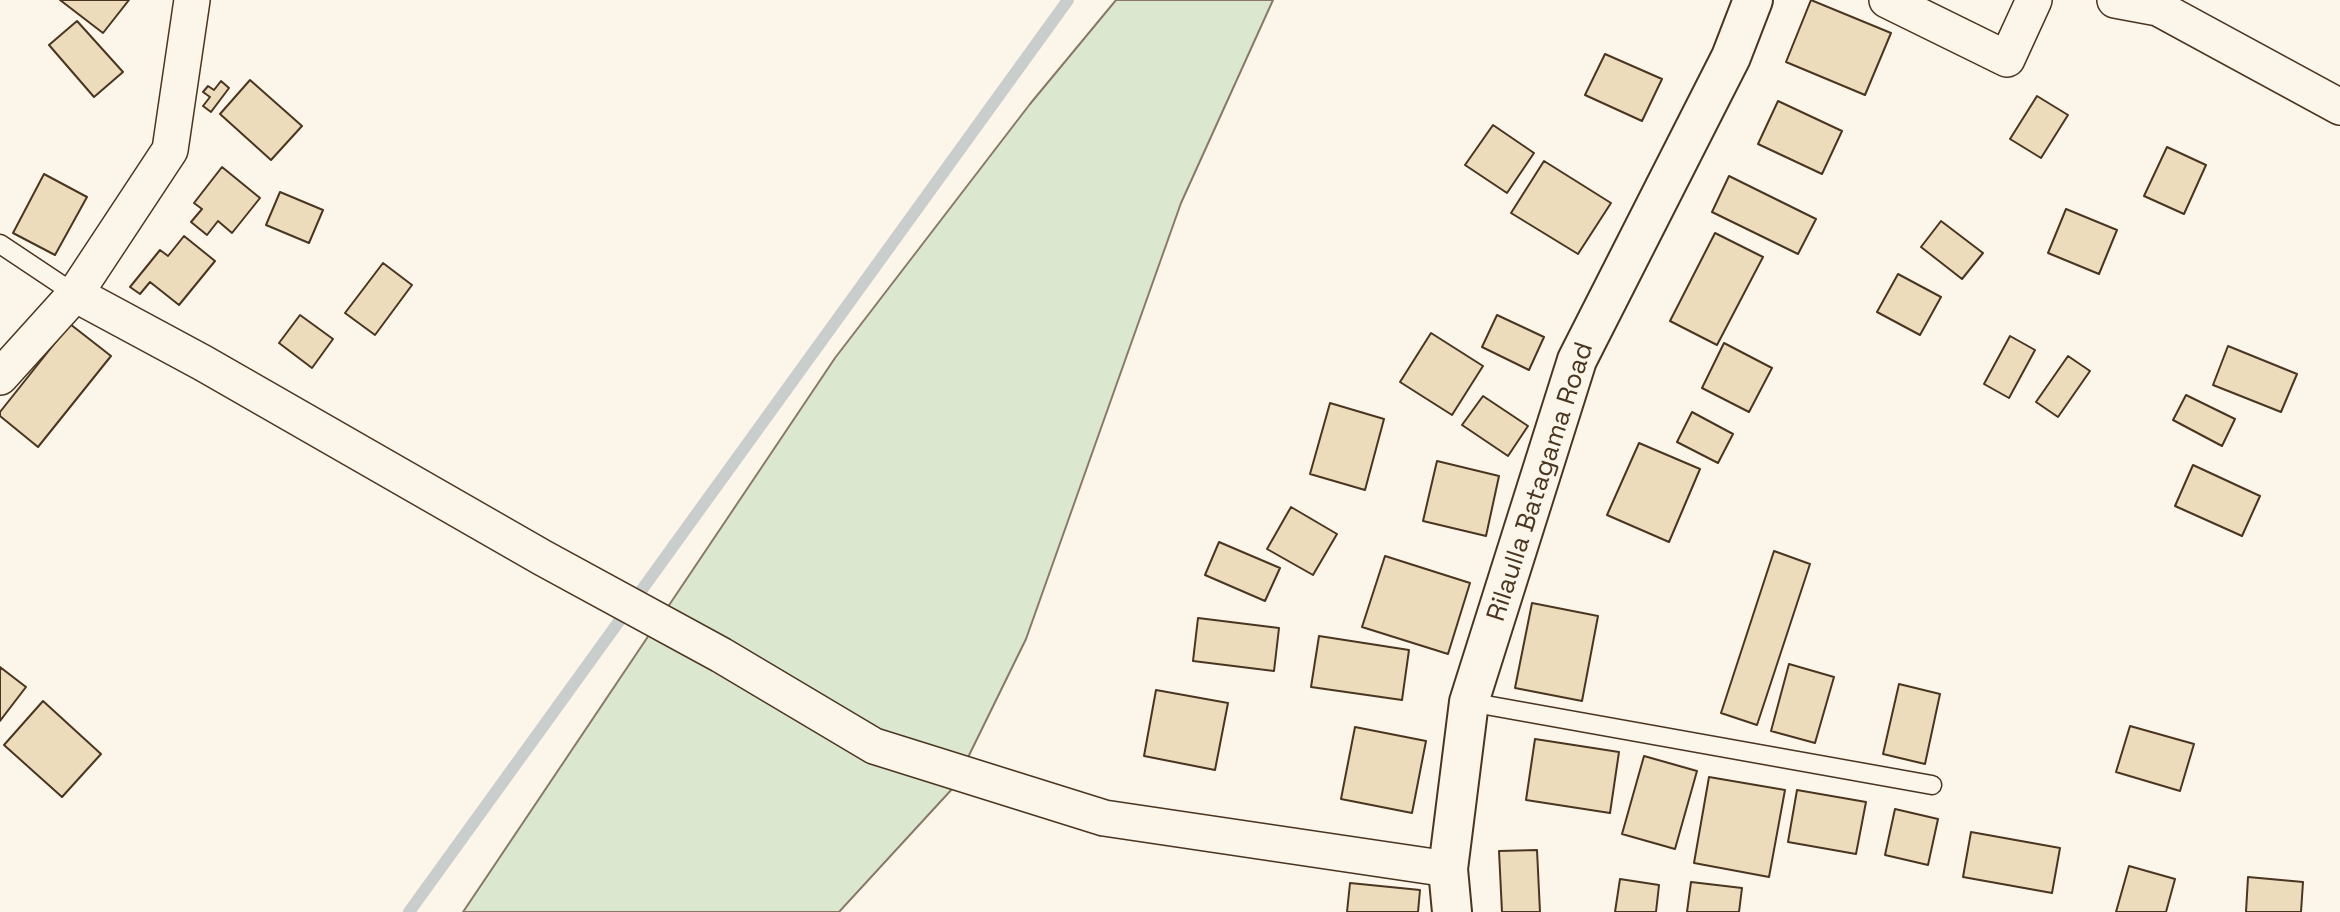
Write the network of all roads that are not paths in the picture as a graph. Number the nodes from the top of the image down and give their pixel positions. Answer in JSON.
{"nodes":[{"id":1,"x":191,"y":0,"type":"edge"},
{"id":2,"x":1753,"y":0,"type":"edge"},
{"id":3,"x":1887,"y":0,"type":"edge"},
{"id":4,"x":2035,"y":0,"type":"edge"},
{"id":5,"x":2115,"y":0,"type":"edge"},
{"id":6,"x":2161,"y":4,"type":"edge"},
{"id":7,"x":2340,"y":107,"type":"edge"},
{"id":8,"x":0,"y":244,"type":"edge"},
{"id":9,"x":75,"y":294,"type":"junction"},
{"id":10,"x":0,"y":377,"type":"edge"},
{"id":11,"x":1469,"y":702,"type":"junction"},
{"id":12,"x":1932,"y":785,"type":"dead end"},
{"id":13,"x":1448,"y":869,"type":"junction"},
{"id":14,"x":1452,"y":912,"type":"edge"}],
"edges":[{"from":1,"to":9,"type":"street"},
{"from":2,"to":11,"type":"street","name":"Rilaulla Batagama Road"},
{"from":3,"to":4,"type":"street"},
{"from":5,"to":6,"type":"street"},
{"from":6,"to":7,"type":"street"},
{"from":8,"to":9,"type":"lane"},
{"from":9,"to":10,"type":"street"},
{"from":9,"to":13,"type":"street"},
{"from":11,"to":12,"type":"lane"},
{"from":11,"to":13,"type":"street","name":"Rilaulla Batagama Road"},
{"from":13,"to":14,"type":"street","name":"Rilaulla Batagama Road"}]}
